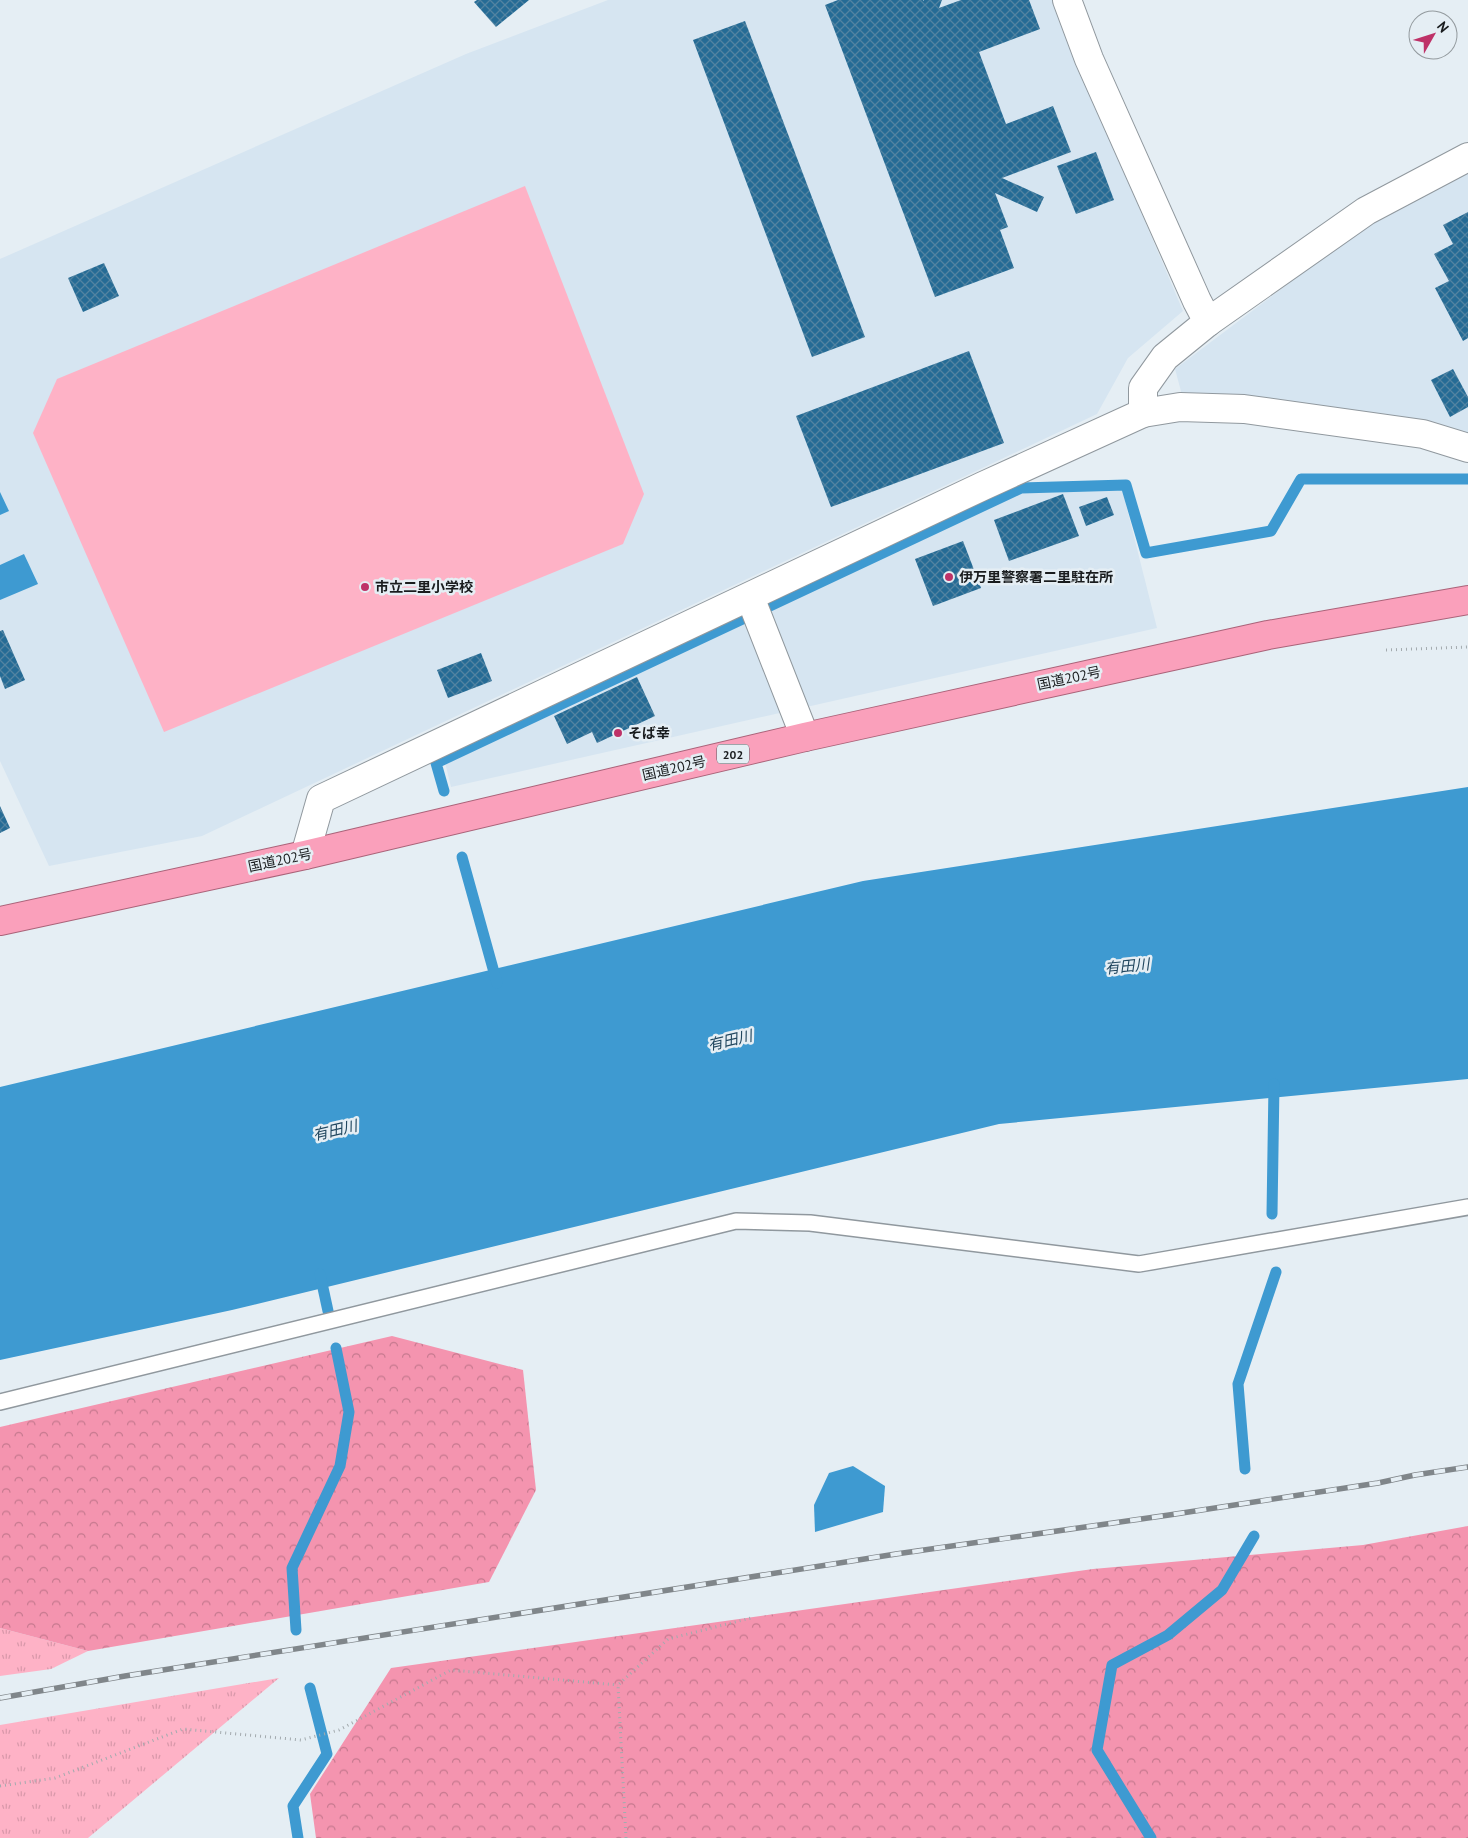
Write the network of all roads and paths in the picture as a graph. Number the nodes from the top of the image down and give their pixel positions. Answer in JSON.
{"nodes":[{"id":1,"x":1068,"y":0,"type":"edge"},
{"id":2,"x":1468,"y":157,"type":"edge"},
{"id":3,"x":1208,"y":322,"type":"junction"},
{"id":4,"x":1142,"y":413,"type":"junction"},
{"id":5,"x":1468,"y":448,"type":"edge"},
{"id":6,"x":750,"y":597,"type":"junction"},
{"id":7,"x":1468,"y":600,"type":"edge"},
{"id":8,"x":805,"y":737,"type":"junction"},
{"id":9,"x":305,"y":855,"type":"junction"},
{"id":10,"x":0,"y":921,"type":"edge"},
{"id":11,"x":1468,"y":1207,"type":"edge"},
{"id":12,"x":0,"y":1402,"type":"edge"},
{"id":13,"x":750,"y":1618,"type":"dead end"},
{"id":14,"x":618,"y":1685,"type":"junction"},
{"id":15,"x":0,"y":1786,"type":"edge"},
{"id":16,"x":626,"y":1838,"type":"edge"}],
"edges":[{"from":1,"to":3,"type":"street"},
{"from":2,"to":3,"type":"street"},
{"from":3,"to":4,"type":"street"},
{"from":4,"to":5,"type":"street"},
{"from":4,"to":6,"type":"street"},
{"from":6,"to":8,"type":"street"},
{"from":6,"to":9,"type":"street"},
{"from":7,"to":8,"type":"highway","name":"国道202号","number":"202"},
{"from":8,"to":9,"type":"highway","name":"国道202号","number":"202"},
{"from":9,"to":10,"type":"highway","name":"国道202号","number":"202"},
{"from":11,"to":12,"type":"lane"},
{"from":13,"to":14,"type":"path"},
{"from":14,"to":15,"type":"path"},
{"from":14,"to":16,"type":"path"}]}
